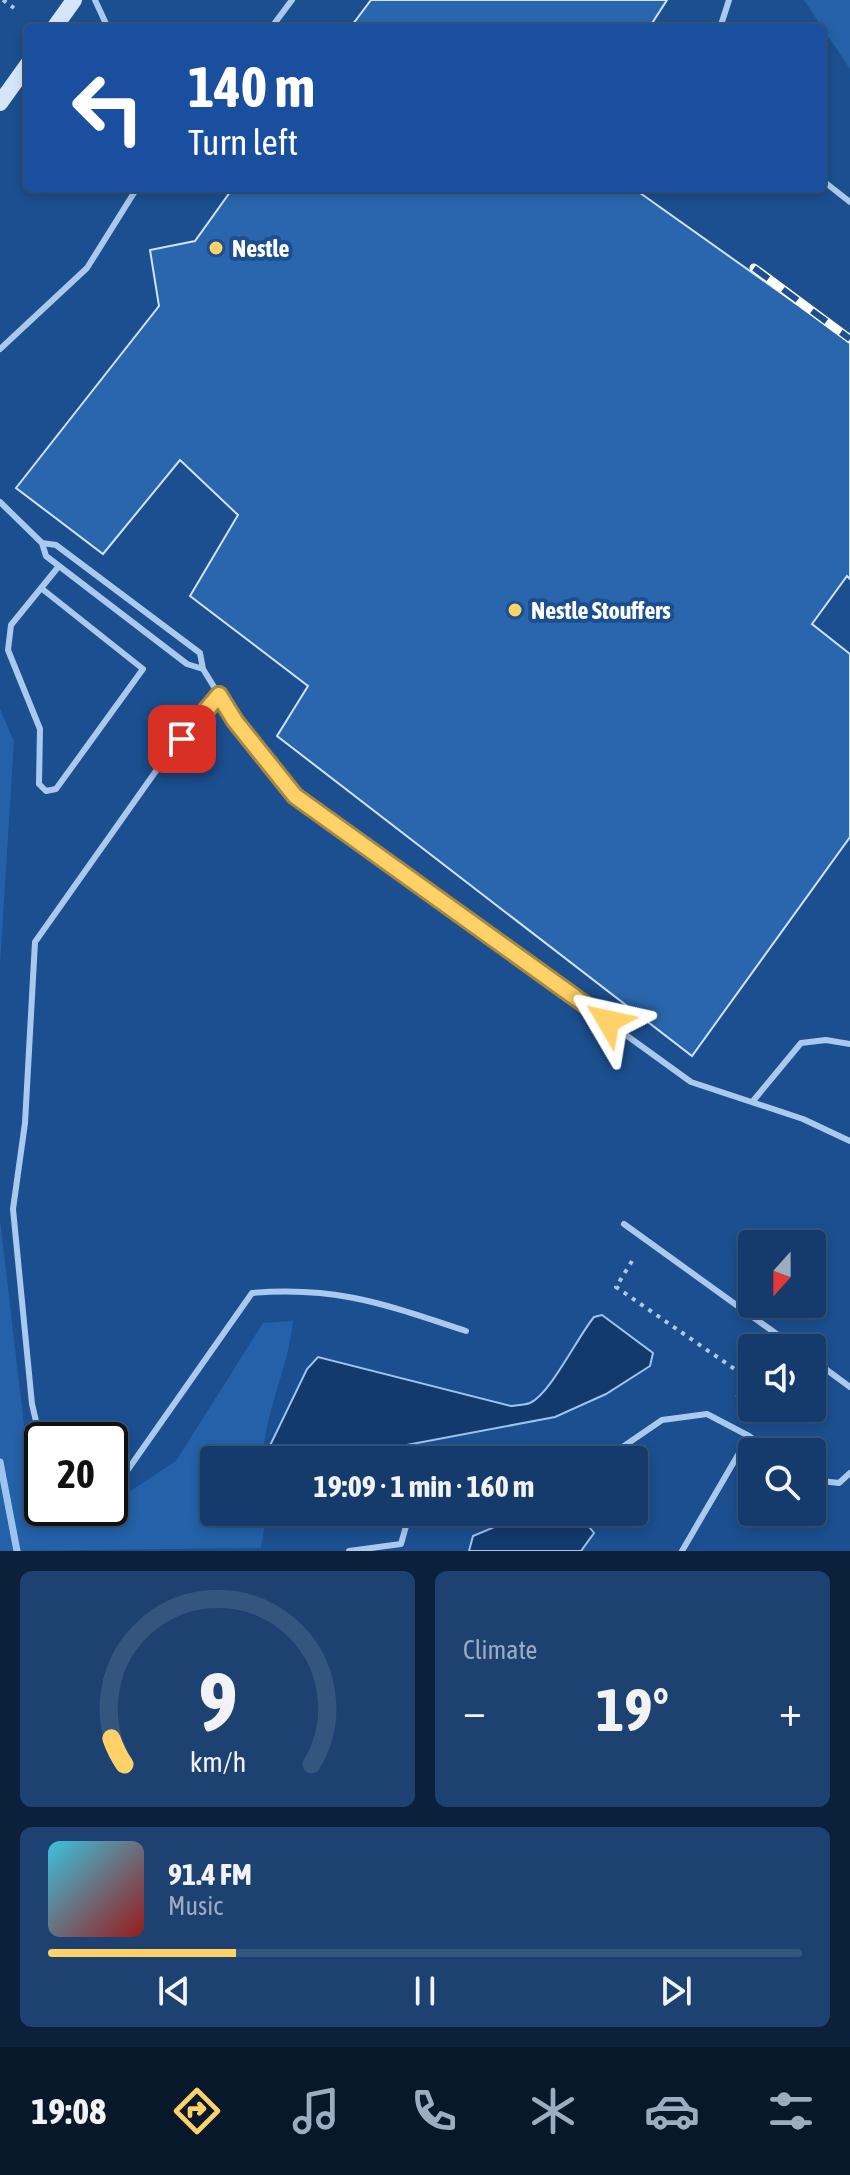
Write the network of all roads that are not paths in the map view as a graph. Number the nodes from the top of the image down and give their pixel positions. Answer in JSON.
{"nodes":[{"id":1,"x":74,"y":0,"type":"edge"},
{"id":2,"x":95,"y":0,"type":"edge"},
{"id":3,"x":292,"y":0,"type":"edge"},
{"id":4,"x":729,"y":0,"type":"edge"},
{"id":5,"x":57,"y":24,"type":"edge"},
{"id":6,"x":106,"y":24,"type":"edge"},
{"id":7,"x":274,"y":24,"type":"edge"},
{"id":8,"x":721,"y":24,"type":"edge"},
{"id":9,"x":24,"y":70,"type":"edge"},
{"id":10,"x":0,"y":103,"type":"edge"},
{"id":11,"x":826,"y":183,"type":"edge"},
{"id":12,"x":134,"y":192,"type":"edge"},
{"id":13,"x":850,"y":202,"type":"edge"},
{"id":14,"x":0,"y":349,"type":"edge"},
{"id":15,"x":0,"y":502,"type":"edge"},
{"id":16,"x":42,"y":543,"type":"junction"},
{"id":17,"x":59,"y":566,"type":"junction"},
{"id":18,"x":41,"y":588,"type":"junction"},
{"id":19,"x":203,"y":669,"type":"junction"},
{"id":20,"x":219,"y":695,"type":"junction"},
{"id":21,"x":850,"y":1044,"type":"edge"},
{"id":22,"x":753,"y":1101,"type":"junction"},
{"id":23,"x":850,"y":1141,"type":"edge"},
{"id":24,"x":624,"y":1224,"type":"dead end"},
{"id":25,"x":466,"y":1331,"type":"dead end"},
{"id":26,"x":777,"y":1334,"type":"edge"},
{"id":27,"x":826,"y":1369,"type":"edge"},
{"id":28,"x":850,"y":1387,"type":"edge"},
{"id":29,"x":36,"y":1422,"type":"edge"},
{"id":30,"x":749,"y":1436,"type":"junction"},
{"id":31,"x":752,"y":1438,"type":"edge"},
{"id":32,"x":624,"y":1446,"type":"edge"},
{"id":33,"x":128,"y":1469,"type":"edge"},
{"id":34,"x":850,"y":1473,"type":"edge"},
{"id":35,"x":826,"y":1482,"type":"edge"},
{"id":36,"x":406,"y":1526,"type":"edge"},
{"id":37,"x":349,"y":1551,"type":"edge"},
{"id":38,"x":682,"y":1551,"type":"edge"}],
"edges":[{"from":1,"to":5,"type":"street"},
{"from":2,"to":6,"type":"lane"},
{"from":3,"to":7,"type":"lane"},
{"from":4,"to":8,"type":"lane"},
{"from":9,"to":10,"type":"street"},
{"from":11,"to":13,"type":"lane"},
{"from":12,"to":14,"type":"lane"},
{"from":15,"to":16,"type":"lane"},
{"from":16,"to":17,"type":"lane"},
{"from":16,"to":19,"type":"lane"},
{"from":17,"to":18,"type":"lane"},
{"from":17,"to":19,"type":"lane"},
{"from":18,"to":18,"type":"lane"},
{"from":19,"to":20,"type":"lane"},
{"from":20,"to":22,"type":"lane"},
{"from":20,"to":29,"type":"lane"},
{"from":21,"to":22,"type":"lane"},
{"from":22,"to":23,"type":"lane"},
{"from":24,"to":26,"type":"lane"},
{"from":25,"to":33,"type":"lane"},
{"from":27,"to":28,"type":"lane"},
{"from":30,"to":31,"type":"lane"},
{"from":30,"to":32,"type":"lane"},
{"from":30,"to":38,"type":"lane"},
{"from":34,"to":35,"type":"lane"},
{"from":36,"to":37,"type":"lane"}]}
